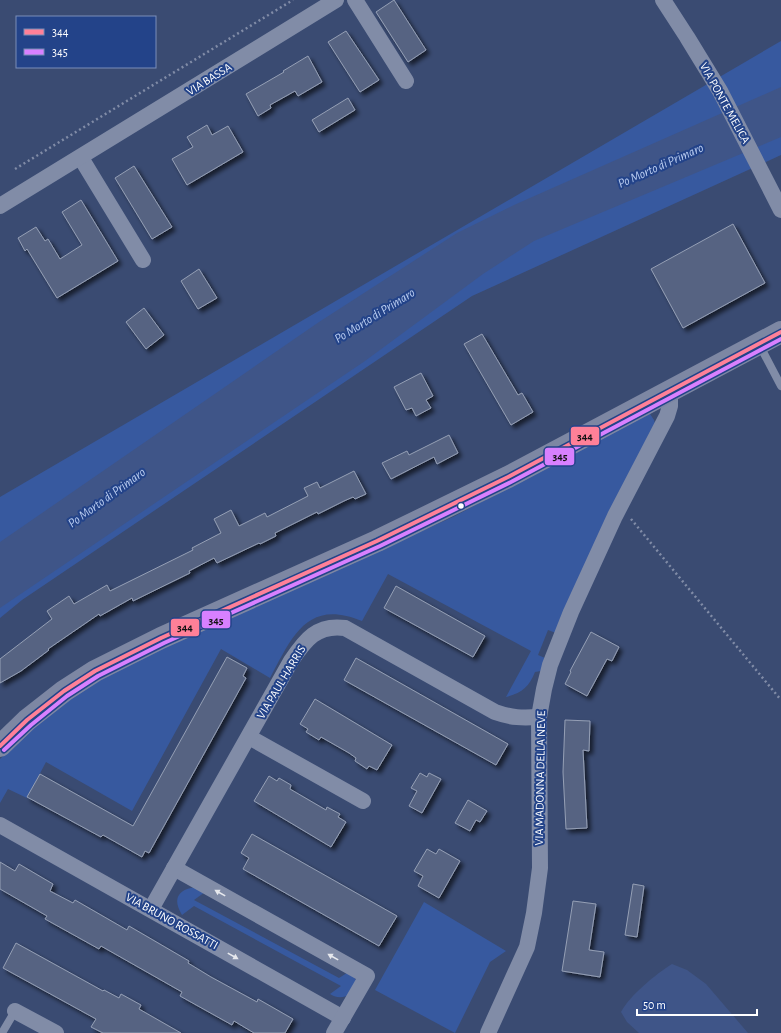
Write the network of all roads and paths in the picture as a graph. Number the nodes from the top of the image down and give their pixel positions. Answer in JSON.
{"nodes":[{"id":1,"x":292,"y":0,"type":"edge"},
{"id":2,"x":336,"y":0,"type":"edge"},
{"id":3,"x":355,"y":0,"type":"edge"},
{"id":4,"x":663,"y":0,"type":"edge"},
{"id":5,"x":406,"y":81,"type":"dead end"},
{"id":6,"x":81,"y":158,"type":"junction"},
{"id":7,"x":15,"y":169,"type":"dead end"},
{"id":8,"x":0,"y":206,"type":"edge"},
{"id":9,"x":781,"y":210,"type":"edge"},
{"id":10,"x":143,"y":260,"type":"dead end"},
{"id":11,"x":781,"y":332,"type":"edge"},
{"id":12,"x":758,"y":344,"type":"junction"},
{"id":13,"x":781,"y":386,"type":"edge"},
{"id":14,"x":670,"y":391,"type":"junction"},
{"id":15,"x":620,"y":506,"type":"junction"},
{"id":16,"x":781,"y":700,"type":"edge"},
{"id":17,"x":539,"y":717,"type":"junction"},
{"id":18,"x":249,"y":737,"type":"junction"},
{"id":19,"x":0,"y":746,"type":"edge"},
{"id":20,"x":363,"y":801,"type":"dead end"},
{"id":21,"x":0,"y":826,"type":"edge"},
{"id":22,"x":174,"y":868,"type":"junction"},
{"id":23,"x":150,"y":909,"type":"junction"},
{"id":24,"x":15,"y":1011,"type":"joint"},
{"id":25,"x":343,"y":1018,"type":"junction"},
{"id":26,"x":2,"y":1033,"type":"edge"},
{"id":27,"x":56,"y":1033,"type":"edge"},
{"id":28,"x":334,"y":1033,"type":"edge"},
{"id":29,"x":488,"y":1033,"type":"edge"}],
"edges":[{"from":1,"to":7,"type":"path"},
{"from":2,"to":6,"type":"street","name":"VIA BASSA"},
{"from":3,"to":5,"type":"street"},
{"from":4,"to":9,"type":"street","name":"VIA PONTE MELICA"},
{"from":6,"to":8,"type":"street","name":"VIA BASSA"},
{"from":6,"to":10,"type":"street"},
{"from":11,"to":12,"type":"main road"},
{"from":12,"to":13,"type":"lane"},
{"from":12,"to":14,"type":"main road"},
{"from":14,"to":15,"type":"street","name":"VIA MADONNA DELLA NEVE"},
{"from":14,"to":19,"type":"main road"},
{"from":15,"to":16,"type":"path"},
{"from":15,"to":17,"type":"street","name":"VIA MADONNA DELLA NEVE"},
{"from":17,"to":18,"type":"street","name":"VIA PAUL HARRIS"},
{"from":17,"to":29,"type":"street","name":"VIA MADONNA DELLA NEVE"},
{"from":18,"to":20,"type":"street"},
{"from":18,"to":22,"type":"street","name":"VIA PAUL HARRIS"},
{"from":21,"to":23,"type":"street","name":"VIA BRUNO ROSSATTI"},
{"from":22,"to":23,"type":"street","name":"VIA PAUL HARRIS"},
{"from":25,"to":22,"type":"street","one_way":true},
{"from":23,"to":25,"type":"street","name":"VIA BRUNO ROSSATTI","one_way":true},
{"from":24,"to":26,"type":"lane"},
{"from":24,"to":27,"type":"street"},
{"from":25,"to":28,"type":"street"}]}
